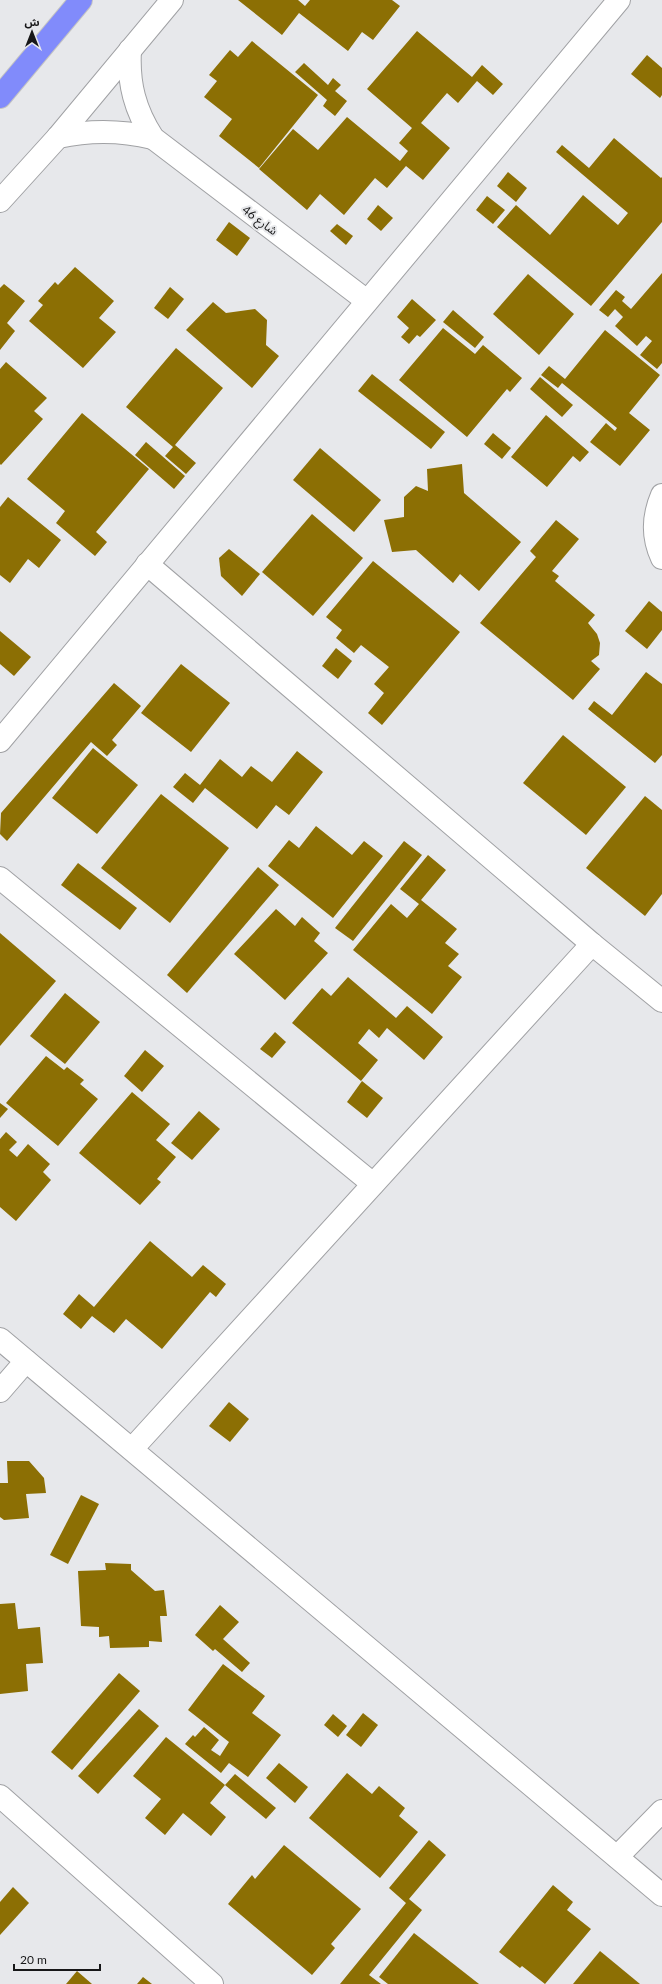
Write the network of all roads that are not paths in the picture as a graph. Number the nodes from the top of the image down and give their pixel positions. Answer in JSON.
{"nodes":[{"id":1,"x":81,"y":0,"type":"edge"},
{"id":2,"x":172,"y":0,"type":"edge"},
{"id":3,"x":619,"y":0,"type":"edge"},
{"id":4,"x":130,"y":50,"type":"junction"},
{"id":5,"x":0,"y":97,"type":"edge"},
{"id":6,"x":58,"y":137,"type":"junction"},
{"id":7,"x":153,"y":138,"type":"junction"},
{"id":8,"x":0,"y":201,"type":"edge"},
{"id":9,"x":367,"y":301,"type":"junction"},
{"id":10,"x":662,"y":496,"type":"edge"},
{"id":11,"x":662,"y":558,"type":"edge"},
{"id":12,"x":147,"y":564,"type":"junction"},
{"id":13,"x":0,"y":741,"type":"edge"},
{"id":14,"x":0,"y":878,"type":"edge"},
{"id":15,"x":592,"y":944,"type":"junction"},
{"id":16,"x":662,"y":1001,"type":"edge"},
{"id":17,"x":373,"y":1184,"type":"junction"},
{"id":18,"x":0,"y":1339,"type":"edge"},
{"id":19,"x":26,"y":1361,"type":"junction"},
{"id":20,"x":0,"y":1391,"type":"edge"},
{"id":21,"x":132,"y":1449,"type":"junction"},
{"id":22,"x":0,"y":1796,"type":"edge"},
{"id":23,"x":662,"y":1811,"type":"edge"},
{"id":24,"x":617,"y":1857,"type":"junction"},
{"id":25,"x":662,"y":1895,"type":"edge"},
{"id":26,"x":212,"y":1984,"type":"edge"}],
"edges":[{"from":1,"to":5,"type":"highway"},
{"from":2,"to":4,"type":"street"},
{"from":3,"to":9,"type":"street"},
{"from":4,"to":6,"type":"street"},
{"from":4,"to":7,"type":"street","name":"شارع 46"},
{"from":6,"to":7,"type":"street","name":"شارع 46"},
{"from":6,"to":8,"type":"street"},
{"from":7,"to":9,"type":"street","name":"شارع 46"},
{"from":9,"to":12,"type":"street"},
{"from":10,"to":11,"type":"street"},
{"from":12,"to":13,"type":"street"},
{"from":12,"to":15,"type":"street"},
{"from":14,"to":17,"type":"street"},
{"from":15,"to":16,"type":"street"},
{"from":15,"to":17,"type":"street"},
{"from":17,"to":21,"type":"street"},
{"from":18,"to":19,"type":"street"},
{"from":19,"to":20,"type":"street"},
{"from":19,"to":21,"type":"street"},
{"from":21,"to":24,"type":"street"},
{"from":22,"to":26,"type":"street"},
{"from":23,"to":24,"type":"street"},
{"from":24,"to":25,"type":"street"}]}
